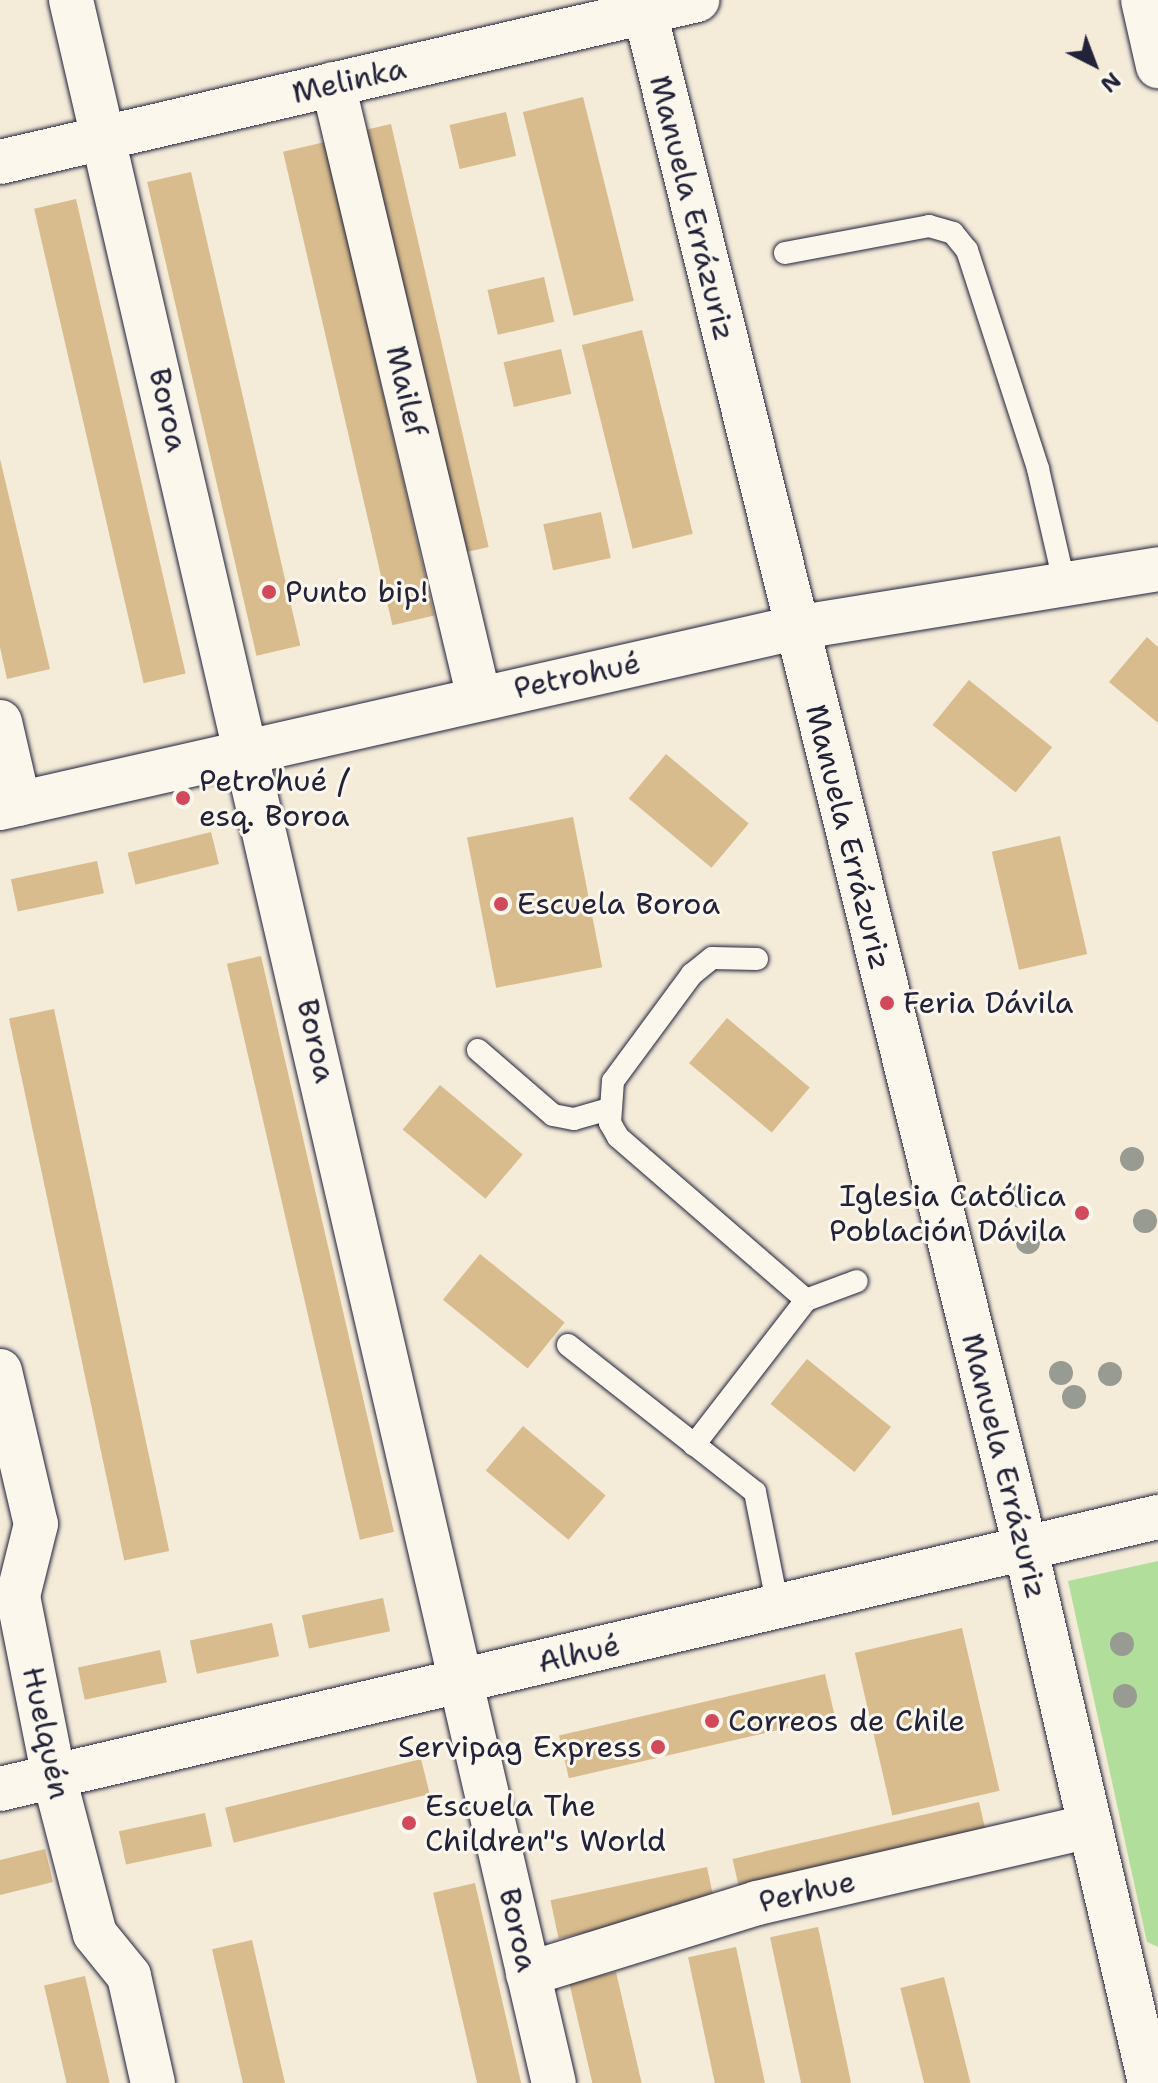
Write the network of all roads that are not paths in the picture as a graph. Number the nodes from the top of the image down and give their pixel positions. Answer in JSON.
{"nodes":[{"id":1,"x":71,"y":0,"type":"edge"},
{"id":2,"x":697,"y":0,"type":"edge"},
{"id":3,"x":1143,"y":0,"type":"edge"},
{"id":4,"x":619,"y":11,"type":"edge"},
{"id":5,"x":1158,"y":66,"type":"edge"},
{"id":6,"x":333,"y":84,"type":"junction"},
{"id":7,"x":104,"y":138,"type":"junction"},
{"id":8,"x":0,"y":162,"type":"edge"},
{"id":9,"x":785,"y":253,"type":"dead end"},
{"id":10,"x":1158,"y":569,"type":"edge"},
{"id":11,"x":1065,"y":586,"type":"junction"},
{"id":12,"x":795,"y":628,"type":"junction"},
{"id":13,"x":479,"y":698,"type":"junction"},
{"id":14,"x":0,"y":722,"type":"edge"},
{"id":15,"x":250,"y":750,"type":"junction"},
{"id":16,"x":9,"y":806,"type":"edge"},
{"id":17,"x":757,"y":959,"type":"dead end"},
{"id":18,"x":478,"y":1050,"type":"dead end"},
{"id":19,"x":608,"y":1109,"type":"junction"},
{"id":20,"x":857,"y":1281,"type":"dead end"},
{"id":21,"x":806,"y":1300,"type":"junction"},
{"id":22,"x":568,"y":1345,"type":"dead end"},
{"id":23,"x":0,"y":1371,"type":"edge"},
{"id":24,"x":694,"y":1445,"type":"junction"},
{"id":25,"x":1158,"y":1517,"type":"edge"},
{"id":26,"x":1026,"y":1550,"type":"junction"},
{"id":27,"x":778,"y":1607,"type":"junction"},
{"id":28,"x":459,"y":1682,"type":"junction"},
{"id":29,"x":54,"y":1777,"type":"junction"},
{"id":30,"x":0,"y":1789,"type":"edge"},
{"id":31,"x":1090,"y":1826,"type":"junction"},
{"id":32,"x":528,"y":1974,"type":"junction"},
{"id":33,"x":153,"y":2083,"type":"edge"},
{"id":34,"x":554,"y":2083,"type":"edge"},
{"id":35,"x":1150,"y":2083,"type":"edge"}],
"edges":[{"from":1,"to":7,"type":"street","name":"Boroa"},
{"from":2,"to":4,"type":"street","name":"Melinka"},
{"from":3,"to":5,"type":"street"},
{"from":4,"to":6,"type":"street","name":"Melinka"},
{"from":4,"to":12,"type":"street","name":"Manuela Errázuriz"},
{"from":6,"to":7,"type":"street","name":"Melinka"},
{"from":6,"to":13,"type":"street","name":"Mailef"},
{"from":7,"to":8,"type":"street","name":"Melinka"},
{"from":7,"to":15,"type":"street","name":"Boroa"},
{"from":9,"to":11,"type":"lane"},
{"from":10,"to":11,"type":"street","name":"Petrohué"},
{"from":11,"to":12,"type":"street","name":"Petrohué"},
{"from":12,"to":13,"type":"street","name":"Petrohué"},
{"from":12,"to":26,"type":"street","name":"Manuela Errázuriz"},
{"from":13,"to":15,"type":"street","name":"Petrohué"},
{"from":14,"to":16,"type":"street"},
{"from":15,"to":16,"type":"street","name":"Petrohué"},
{"from":15,"to":28,"type":"street","name":"Boroa"},
{"from":17,"to":19,"type":"lane"},
{"from":18,"to":19,"type":"lane"},
{"from":19,"to":21,"type":"lane"},
{"from":20,"to":21,"type":"lane"},
{"from":21,"to":24,"type":"lane"},
{"from":22,"to":24,"type":"lane"},
{"from":23,"to":29,"type":"street","name":"Huelquén"},
{"from":24,"to":27,"type":"lane"},
{"from":25,"to":26,"type":"street","name":"Alhué"},
{"from":26,"to":27,"type":"street","name":"Alhué"},
{"from":26,"to":31,"type":"street","name":"Manuela Errázuriz"},
{"from":27,"to":28,"type":"street","name":"Alhué"},
{"from":28,"to":29,"type":"street","name":"Alhué"},
{"from":28,"to":32,"type":"street","name":"Boroa"},
{"from":29,"to":30,"type":"street","name":"Alhué"},
{"from":29,"to":33,"type":"street","name":"Huelquén"},
{"from":31,"to":32,"type":"street","name":"Perhue"},
{"from":31,"to":35,"type":"street","name":"Manuela Errázuriz"},
{"from":32,"to":34,"type":"street","name":"Boroa"}]}
